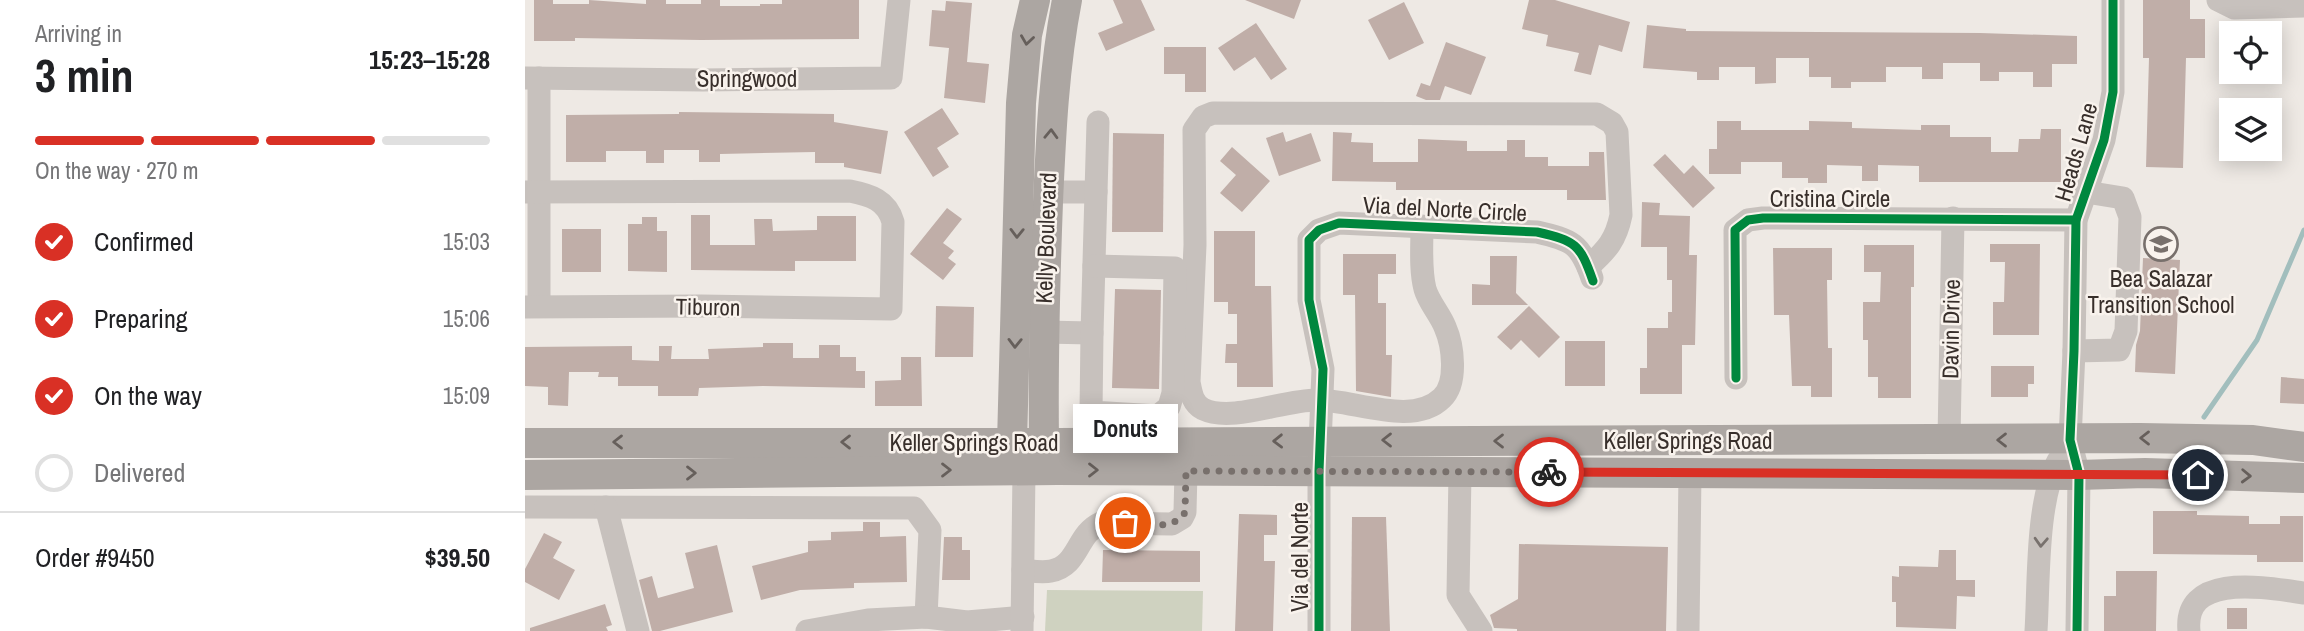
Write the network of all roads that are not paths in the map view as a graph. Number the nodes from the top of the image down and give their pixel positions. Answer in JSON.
{"nodes":[{"id":1,"x":899,"y":0,"type":"edge"},
{"id":2,"x":1035,"y":0,"type":"edge"},
{"id":3,"x":1067,"y":0,"type":"edge"},
{"id":4,"x":2113,"y":0,"type":"edge"},
{"id":5,"x":2218,"y":0,"type":"edge"},
{"id":6,"x":2304,"y":6,"type":"edge"},
{"id":7,"x":532,"y":78,"type":"edge"},
{"id":8,"x":1098,"y":122,"type":"dead end"},
{"id":9,"x":1018,"y":191,"type":"junction"},
{"id":10,"x":532,"y":192,"type":"edge"},
{"id":11,"x":1048,"y":192,"type":"junction"},
{"id":12,"x":1096,"y":192,"type":"junction"},
{"id":13,"x":2086,"y":192,"type":"junction"},
{"id":14,"x":1953,"y":218,"type":"junction"},
{"id":15,"x":2076,"y":220,"type":"junction"},
{"id":16,"x":1422,"y":226,"type":"junction"},
{"id":17,"x":1094,"y":266,"type":"junction"},
{"id":18,"x":532,"y":306,"type":"edge"},
{"id":19,"x":1043,"y":332,"type":"junction"},
{"id":20,"x":1092,"y":333,"type":"junction"},
{"id":21,"x":2074,"y":351,"type":"junction"},
{"id":22,"x":1736,"y":378,"type":"dead end"},
{"id":23,"x":1322,"y":400,"type":"junction"},
{"id":24,"x":1158,"y":429,"type":"junction"},
{"id":25,"x":1321,"y":440,"type":"junction"},
{"id":26,"x":1949,"y":440,"type":"junction"},
{"id":27,"x":2070,"y":440,"type":"junction"},
{"id":28,"x":1690,"y":441,"type":"junction"},
{"id":29,"x":525,"y":443,"type":"edge"},
{"id":30,"x":1012,"y":443,"type":"junction"},
{"id":31,"x":1044,"y":443,"type":"junction"},
{"id":32,"x":2304,"y":447,"type":"edge"},
{"id":33,"x":1024,"y":470,"type":"junction"},
{"id":34,"x":1186,"y":471,"type":"junction"},
{"id":35,"x":1319,"y":471,"type":"junction"},
{"id":36,"x":1460,"y":472,"type":"junction"},
{"id":37,"x":1689,"y":473,"type":"junction"},
{"id":38,"x":525,"y":475,"type":"edge"},
{"id":39,"x":2065,"y":475,"type":"junction"},
{"id":40,"x":2304,"y":478,"type":"edge"},
{"id":41,"x":525,"y":507,"type":"edge"},
{"id":42,"x":606,"y":507,"type":"junction"},
{"id":43,"x":1023,"y":570,"type":"junction"},
{"id":44,"x":2304,"y":593,"type":"edge"},
{"id":45,"x":926,"y":617,"type":"junction"},
{"id":46,"x":1023,"y":624,"type":"edge"},
{"id":47,"x":638,"y":631,"type":"edge"},
{"id":48,"x":807,"y":631,"type":"edge"},
{"id":49,"x":1319,"y":631,"type":"edge"},
{"id":50,"x":1481,"y":631,"type":"edge"},
{"id":51,"x":1688,"y":631,"type":"edge"},
{"id":52,"x":2036,"y":631,"type":"edge"},
{"id":53,"x":2077,"y":631,"type":"edge"},
{"id":54,"x":2189,"y":631,"type":"edge"}],
"edges":[{"from":1,"to":7,"type":"street","name":"Springwood"},
{"from":2,"to":9,"type":"main road","name":"Kelly Boulevard","one_way":true},
{"from":11,"to":3,"type":"main road","name":"Kelly Boulevard","one_way":true},
{"from":4,"to":13,"type":"street","name":"Heads Lane"},
{"from":5,"to":6,"type":"street"},
{"from":7,"to":10,"type":"street"},
{"from":8,"to":12,"type":"street"},
{"from":9,"to":11,"type":"main road"},
{"from":9,"to":30,"type":"main road","name":"Kelly Boulevard","one_way":true},
{"from":10,"to":18,"type":"street"},
{"from":10,"to":18,"type":"street","name":"Tiburon"},
{"from":11,"to":12,"type":"street"},
{"from":11,"to":19,"type":"main road","name":"Kelly Boulevard"},
{"from":12,"to":17,"type":"street"},
{"from":13,"to":15,"type":"street","name":"Heads Lane"},
{"from":13,"to":21,"type":"street"},
{"from":14,"to":15,"type":"street","name":"Cristina Circle"},
{"from":14,"to":22,"type":"street","name":"Cristina Circle"},
{"from":14,"to":26,"type":"street","name":"Davin Drive"},
{"from":15,"to":21,"type":"street","name":"Heads Lane"},
{"from":16,"to":23,"type":"street","name":"Via del Norte Circle"},
{"from":16,"to":23,"type":"street"},
{"from":16,"to":23,"type":"street","name":"Via del Norte Circle"},
{"from":17,"to":20,"type":"street"},
{"from":17,"to":24,"type":"street"},
{"from":19,"to":20,"type":"street"},
{"from":19,"to":31,"type":"main road","name":"Kelly Boulevard"},
{"from":20,"to":24,"type":"street"},
{"from":21,"to":27,"type":"street","name":"Heads Lane"},
{"from":23,"to":25,"type":"street","name":"Via del Norte Circle"},
{"from":25,"to":24,"type":"main road","name":"Keller Springs Road","one_way":true},
{"from":24,"to":31,"type":"main road","name":"Keller Springs Road"},
{"from":28,"to":25,"type":"main road","name":"Keller Springs Road","one_way":true},
{"from":25,"to":35,"type":"street","name":"Via del Norte"},
{"from":27,"to":26,"type":"main road","name":"Keller Springs Road","one_way":true},
{"from":26,"to":28,"type":"main road","name":"Keller Springs Road"},
{"from":32,"to":27,"type":"main road","name":"Keller Springs Road","one_way":true},
{"from":27,"to":39,"type":"street"},
{"from":28,"to":37,"type":"main road"},
{"from":30,"to":29,"type":"main road","name":"Keller Springs Road","one_way":true},
{"from":30,"to":31,"type":"main road","name":"Keller Springs Road"},
{"from":30,"to":33,"type":"main road","name":"Kelly Boulevard"},
{"from":31,"to":33,"type":"main road"},
{"from":33,"to":34,"type":"main road","name":"Keller Springs Road","one_way":true},
{"from":38,"to":33,"type":"main road","name":"Keller Springs Road","one_way":true},
{"from":33,"to":43,"type":"street","name":"Kelly Boulevard"},
{"from":34,"to":35,"type":"main road","name":"Keller Springs Road"},
{"from":34,"to":43,"type":"street"},
{"from":35,"to":36,"type":"main road","name":"Keller Springs Road"},
{"from":35,"to":49,"type":"street","name":"Via del Norte"},
{"from":36,"to":37,"type":"main road","name":"Keller Springs Road"},
{"from":36,"to":50,"type":"street"},
{"from":37,"to":39,"type":"main road","name":"Keller Springs Road"},
{"from":37,"to":51,"type":"street"},
{"from":39,"to":40,"type":"main road","name":"Keller Springs Road","one_way":true},
{"from":39,"to":52,"type":"street","one_way":true},
{"from":39,"to":53,"type":"street"},
{"from":41,"to":42,"type":"street"},
{"from":42,"to":45,"type":"street"},
{"from":42,"to":47,"type":"street"},
{"from":43,"to":46,"type":"street","name":"Kelly Boulevard"},
{"from":44,"to":54,"type":"street"},
{"from":45,"to":46,"type":"street"},
{"from":45,"to":48,"type":"street"}]}
